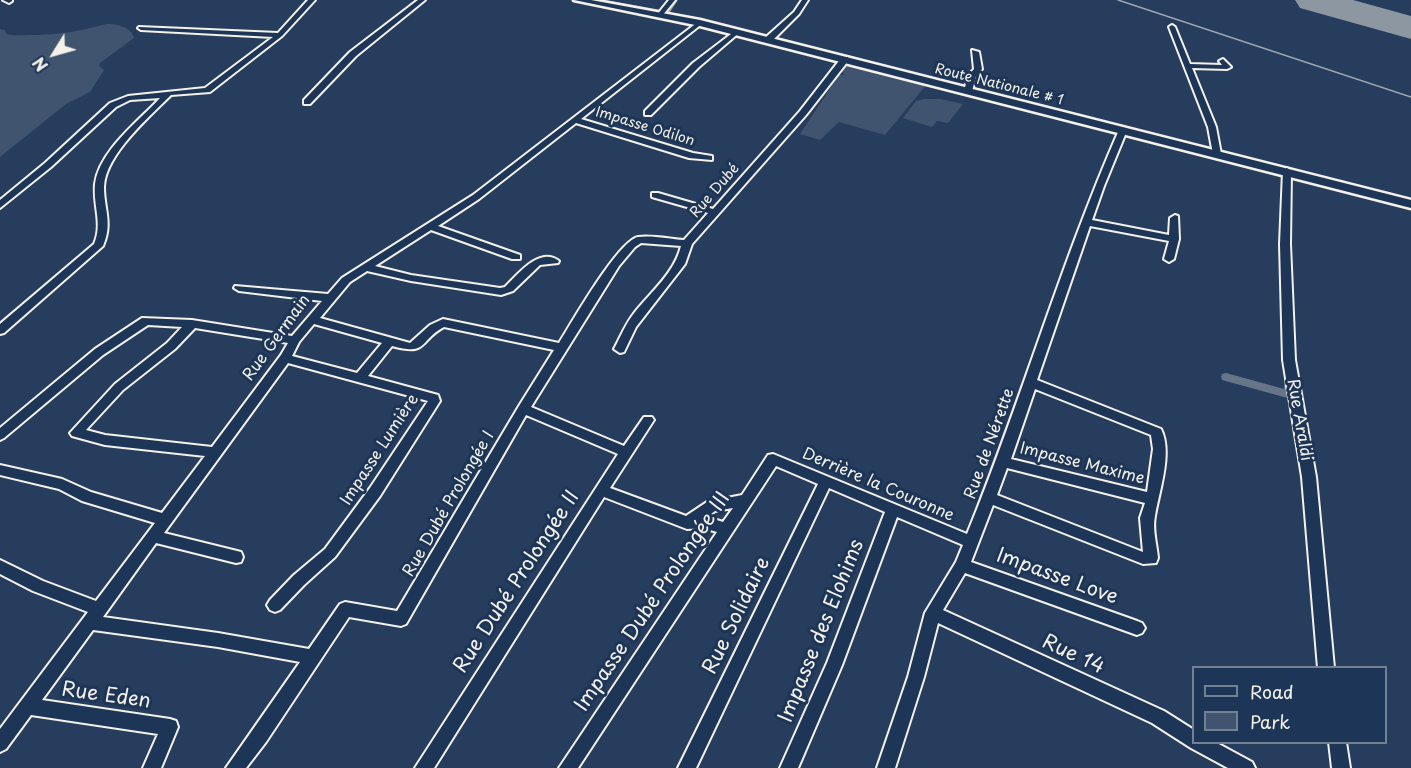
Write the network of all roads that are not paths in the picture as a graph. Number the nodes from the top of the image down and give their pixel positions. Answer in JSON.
{"nodes":[{"id":1,"x":312,"y":0,"type":"edge"},
{"id":2,"x":422,"y":0,"type":"edge"},
{"id":3,"x":578,"y":0,"type":"edge"},
{"id":4,"x":672,"y":0,"type":"edge"},
{"id":5,"x":805,"y":0,"type":"edge"},
{"id":6,"x":660,"y":15,"type":"junction"},
{"id":7,"x":700,"y":23,"type":"junction"},
{"id":8,"x":1172,"y":27,"type":"dead end"},
{"id":9,"x":141,"y":28,"type":"dead end"},
{"id":10,"x":737,"y":32,"type":"junction"},
{"id":11,"x":280,"y":34,"type":"junction"},
{"id":12,"x":768,"y":40,"type":"junction"},
{"id":13,"x":975,"y":52,"type":"dead end"},
{"id":14,"x":845,"y":59,"type":"junction"},
{"id":15,"x":1223,"y":61,"type":"dead end"},
{"id":16,"x":1188,"y":66,"type":"junction"},
{"id":17,"x":968,"y":92,"type":"junction"},
{"id":18,"x":168,"y":94,"type":"junction"},
{"id":19,"x":307,"y":102,"type":"dead end"},
{"id":20,"x":648,"y":113,"type":"dead end"},
{"id":21,"x":574,"y":120,"type":"junction"},
{"id":22,"x":1124,"y":130,"type":"junction"},
{"id":23,"x":1217,"y":154,"type":"junction"},
{"id":24,"x":709,"y":158,"type":"dead end"},
{"id":25,"x":1287,"y":171,"type":"junction"},
{"id":26,"x":655,"y":195,"type":"dead end"},
{"id":27,"x":1411,"y":204,"type":"edge"},
{"id":28,"x":0,"y":205,"type":"edge"},
{"id":29,"x":714,"y":212,"type":"junction"},
{"id":30,"x":1174,"y":218,"type":"dead end"},
{"id":31,"x":1086,"y":222,"type":"junction"},
{"id":32,"x":433,"y":227,"type":"junction"},
{"id":33,"x":1174,"y":239,"type":"junction"},
{"id":34,"x":687,"y":243,"type":"junction"},
{"id":35,"x":516,"y":257,"type":"dead end"},
{"id":36,"x":1169,"y":259,"type":"dead end"},
{"id":37,"x":554,"y":261,"type":"dead end"},
{"id":38,"x":368,"y":268,"type":"junction"},
{"id":39,"x":239,"y":288,"type":"dead end"},
{"id":40,"x":329,"y":298,"type":"junction"},
{"id":41,"x":312,"y":320,"type":"junction"},
{"id":42,"x":192,"y":324,"type":"junction"},
{"id":43,"x":0,"y":330,"type":"edge"},
{"id":44,"x":295,"y":340,"type":"junction"},
{"id":45,"x":389,"y":342,"type":"junction"},
{"id":46,"x":562,"y":348,"type":"junction"},
{"id":47,"x":620,"y":350,"type":"dead end"},
{"id":48,"x":285,"y":358,"type":"junction"},
{"id":49,"x":360,"y":378,"type":"junction"},
{"id":50,"x":1030,"y":382,"type":"junction"},
{"id":51,"x":523,"y":409,"type":"junction"},
{"id":52,"x":648,"y":420,"type":"dead end"},
{"id":53,"x":0,"y":435,"type":"edge"},
{"id":54,"x":215,"y":452,"type":"junction"},
{"id":55,"x":626,"y":452,"type":"junction"},
{"id":56,"x":773,"y":459,"type":"joint"},
{"id":57,"x":1003,"y":462,"type":"junction"},
{"id":58,"x":0,"y":470,"type":"edge"},
{"id":59,"x":825,"y":482,"type":"junction"},
{"id":60,"x":601,"y":490,"type":"junction"},
{"id":61,"x":988,"y":497,"type":"junction"},
{"id":62,"x":1154,"y":499,"type":"junction"},
{"id":63,"x":746,"y":500,"type":"junction"},
{"id":64,"x":892,"y":508,"type":"junction"},
{"id":65,"x":164,"y":520,"type":"junction"},
{"id":66,"x":687,"y":523,"type":"junction"},
{"id":67,"x":727,"y":530,"type":"junction"},
{"id":68,"x":152,"y":536,"type":"junction"},
{"id":69,"x":971,"y":542,"type":"junction"},
{"id":70,"x":236,"y":557,"type":"dead end"},
{"id":71,"x":962,"y":565,"type":"junction"},
{"id":72,"x":0,"y":567,"type":"edge"},
{"id":73,"x":275,"y":605,"type":"dead end"},
{"id":74,"x":933,"y":613,"type":"junction"},
{"id":75,"x":94,"y":616,"type":"junction"},
{"id":76,"x":1137,"y":628,"type":"dead end"},
{"id":77,"x":312,"y":657,"type":"junction"},
{"id":78,"x":1326,"y":666,"type":"edge"},
{"id":79,"x":28,"y":706,"type":"junction"},
{"id":80,"x":1192,"y":738,"type":"edge"},
{"id":81,"x":1,"y":741,"type":"edge"},
{"id":82,"x":1202,"y":744,"type":"edge"},
{"id":83,"x":1337,"y":744,"type":"edge"},
{"id":84,"x":152,"y":768,"type":"edge"},
{"id":85,"x":235,"y":768,"type":"edge"},
{"id":86,"x":424,"y":768,"type":"edge"},
{"id":87,"x":568,"y":768,"type":"edge"},
{"id":88,"x":687,"y":768,"type":"edge"},
{"id":89,"x":789,"y":768,"type":"edge"},
{"id":90,"x":886,"y":768,"type":"edge"},
{"id":91,"x":1246,"y":768,"type":"edge"},
{"id":92,"x":1341,"y":768,"type":"edge"}],
"edges":[{"from":1,"to":11,"type":"street"},
{"from":2,"to":19,"type":"street"},
{"from":3,"to":6,"type":"main road","name":"Route Nationale # 1"},
{"from":4,"to":6,"type":"street"},
{"from":5,"to":12,"type":"street"},
{"from":6,"to":7,"type":"main road","name":"Route Nationale # 1"},
{"from":7,"to":10,"type":"main road","name":"Route Nationale # 1"},
{"from":7,"to":21,"type":"street","name":"Rue Germain"},
{"from":8,"to":16,"type":"street"},
{"from":9,"to":11,"type":"street"},
{"from":10,"to":12,"type":"main road","name":"Route Nationale # 1"},
{"from":10,"to":20,"type":"street"},
{"from":11,"to":18,"type":"street"},
{"from":12,"to":14,"type":"main road","name":"Route Nationale # 1"},
{"from":13,"to":17,"type":"street"},
{"from":14,"to":17,"type":"main road","name":"Route Nationale # 1"},
{"from":14,"to":29,"type":"street","name":"Rue Dubé"},
{"from":15,"to":16,"type":"street"},
{"from":16,"to":23,"type":"street"},
{"from":17,"to":22,"type":"main road","name":"Route Nationale # 1"},
{"from":18,"to":28,"type":"street"},
{"from":18,"to":43,"type":"street"},
{"from":21,"to":24,"type":"street","name":"Impasse Odilon"},
{"from":21,"to":32,"type":"street","name":"Rue Germain"},
{"from":22,"to":23,"type":"main road","name":"Route Nationale # 1"},
{"from":22,"to":31,"type":"street","name":"Rue de Nérette"},
{"from":23,"to":25,"type":"main road","name":"Route Nationale # 1"},
{"from":25,"to":27,"type":"main road","name":"Route Nationale # 1"},
{"from":25,"to":78,"type":"street","name":"Rue Araldi"},
{"from":26,"to":29,"type":"street"},
{"from":29,"to":34,"type":"street","name":"Rue Dubé"},
{"from":30,"to":33,"type":"street"},
{"from":31,"to":33,"type":"street"},
{"from":31,"to":50,"type":"street","name":"Rue de Nérette"},
{"from":32,"to":35,"type":"street"},
{"from":32,"to":38,"type":"street","name":"Rue Germain"},
{"from":33,"to":36,"type":"street"},
{"from":34,"to":46,"type":"street","name":"Rue Dubé Prolongée I"},
{"from":34,"to":47,"type":"street","name":"Rue Dubé"},
{"from":37,"to":38,"type":"street"},
{"from":38,"to":40,"type":"street","name":"Rue Germain"},
{"from":39,"to":40,"type":"street"},
{"from":40,"to":41,"type":"street","name":"Rue Germain"},
{"from":41,"to":44,"type":"street","name":"Rue Germain"},
{"from":41,"to":45,"type":"street"},
{"from":42,"to":44,"type":"street"},
{"from":42,"to":53,"type":"street"},
{"from":42,"to":54,"type":"street"},
{"from":44,"to":48,"type":"street","name":"Rue Germain"},
{"from":45,"to":46,"type":"street"},
{"from":45,"to":49,"type":"street"},
{"from":46,"to":51,"type":"street","name":"Rue Dubé Prolongée I"},
{"from":48,"to":49,"type":"street","name":"Impasse Lumière"},
{"from":48,"to":54,"type":"street","name":"Rue Germain"},
{"from":49,"to":73,"type":"street","name":"Impasse Lumière"},
{"from":50,"to":57,"type":"street","name":"Rue de Nérette"},
{"from":50,"to":62,"type":"street"},
{"from":51,"to":55,"type":"street"},
{"from":51,"to":77,"type":"street","name":"Rue Dubé Prolongée I"},
{"from":52,"to":55,"type":"street"},
{"from":54,"to":65,"type":"street","name":"Rue Germain"},
{"from":55,"to":60,"type":"street"},
{"from":56,"to":59,"type":"street","name":"Derrière la Couronne"},
{"from":56,"to":63,"type":"street","name":"Impasse Dubé Prolongée III"},
{"from":57,"to":61,"type":"street","name":"Rue de Nérette"},
{"from":57,"to":62,"type":"street","name":"Impasse Maxime"},
{"from":58,"to":65,"type":"street"},
{"from":59,"to":64,"type":"street","name":"Derrière la Couronne"},
{"from":59,"to":88,"type":"street","name":"Rue Solidaire"},
{"from":60,"to":66,"type":"street","name":"Rue Dubé Prolongée II"},
{"from":60,"to":86,"type":"street","name":"Rue Dubé Prolongée II"},
{"from":61,"to":62,"type":"street"},
{"from":61,"to":69,"type":"street","name":"Rue de Nérette"},
{"from":63,"to":66,"type":"street"},
{"from":63,"to":67,"type":"street","name":"Impasse Dubé Prolongée III"},
{"from":64,"to":69,"type":"street","name":"Derrière la Couronne"},
{"from":64,"to":89,"type":"street","name":"Impasse des Elohims"},
{"from":65,"to":68,"type":"street","name":"Rue Germain"},
{"from":66,"to":67,"type":"street","name":"Rue Dubé Prolongée II"},
{"from":67,"to":87,"type":"street","name":"Impasse Dubé Prolongée III"},
{"from":68,"to":70,"type":"street"},
{"from":68,"to":75,"type":"street","name":"Rue Germain"},
{"from":69,"to":71,"type":"street","name":"Rue de Nérette"},
{"from":71,"to":74,"type":"street","name":"Rue de Nérette"},
{"from":71,"to":76,"type":"street","name":"Impasse Love"},
{"from":72,"to":75,"type":"street"},
{"from":74,"to":80,"type":"street","name":"Rue 14"},
{"from":74,"to":90,"type":"street","name":"Rue de Nérette"},
{"from":75,"to":77,"type":"street"},
{"from":75,"to":79,"type":"street","name":"Rue Germain"},
{"from":77,"to":85,"type":"street","name":"Rue Dubé Prolongée I"},
{"from":79,"to":81,"type":"street","name":"Rue Germain"},
{"from":79,"to":84,"type":"street","name":"Rue Eden"},
{"from":82,"to":91,"type":"street","name":"Rue 14"},
{"from":83,"to":92,"type":"street"}]}
